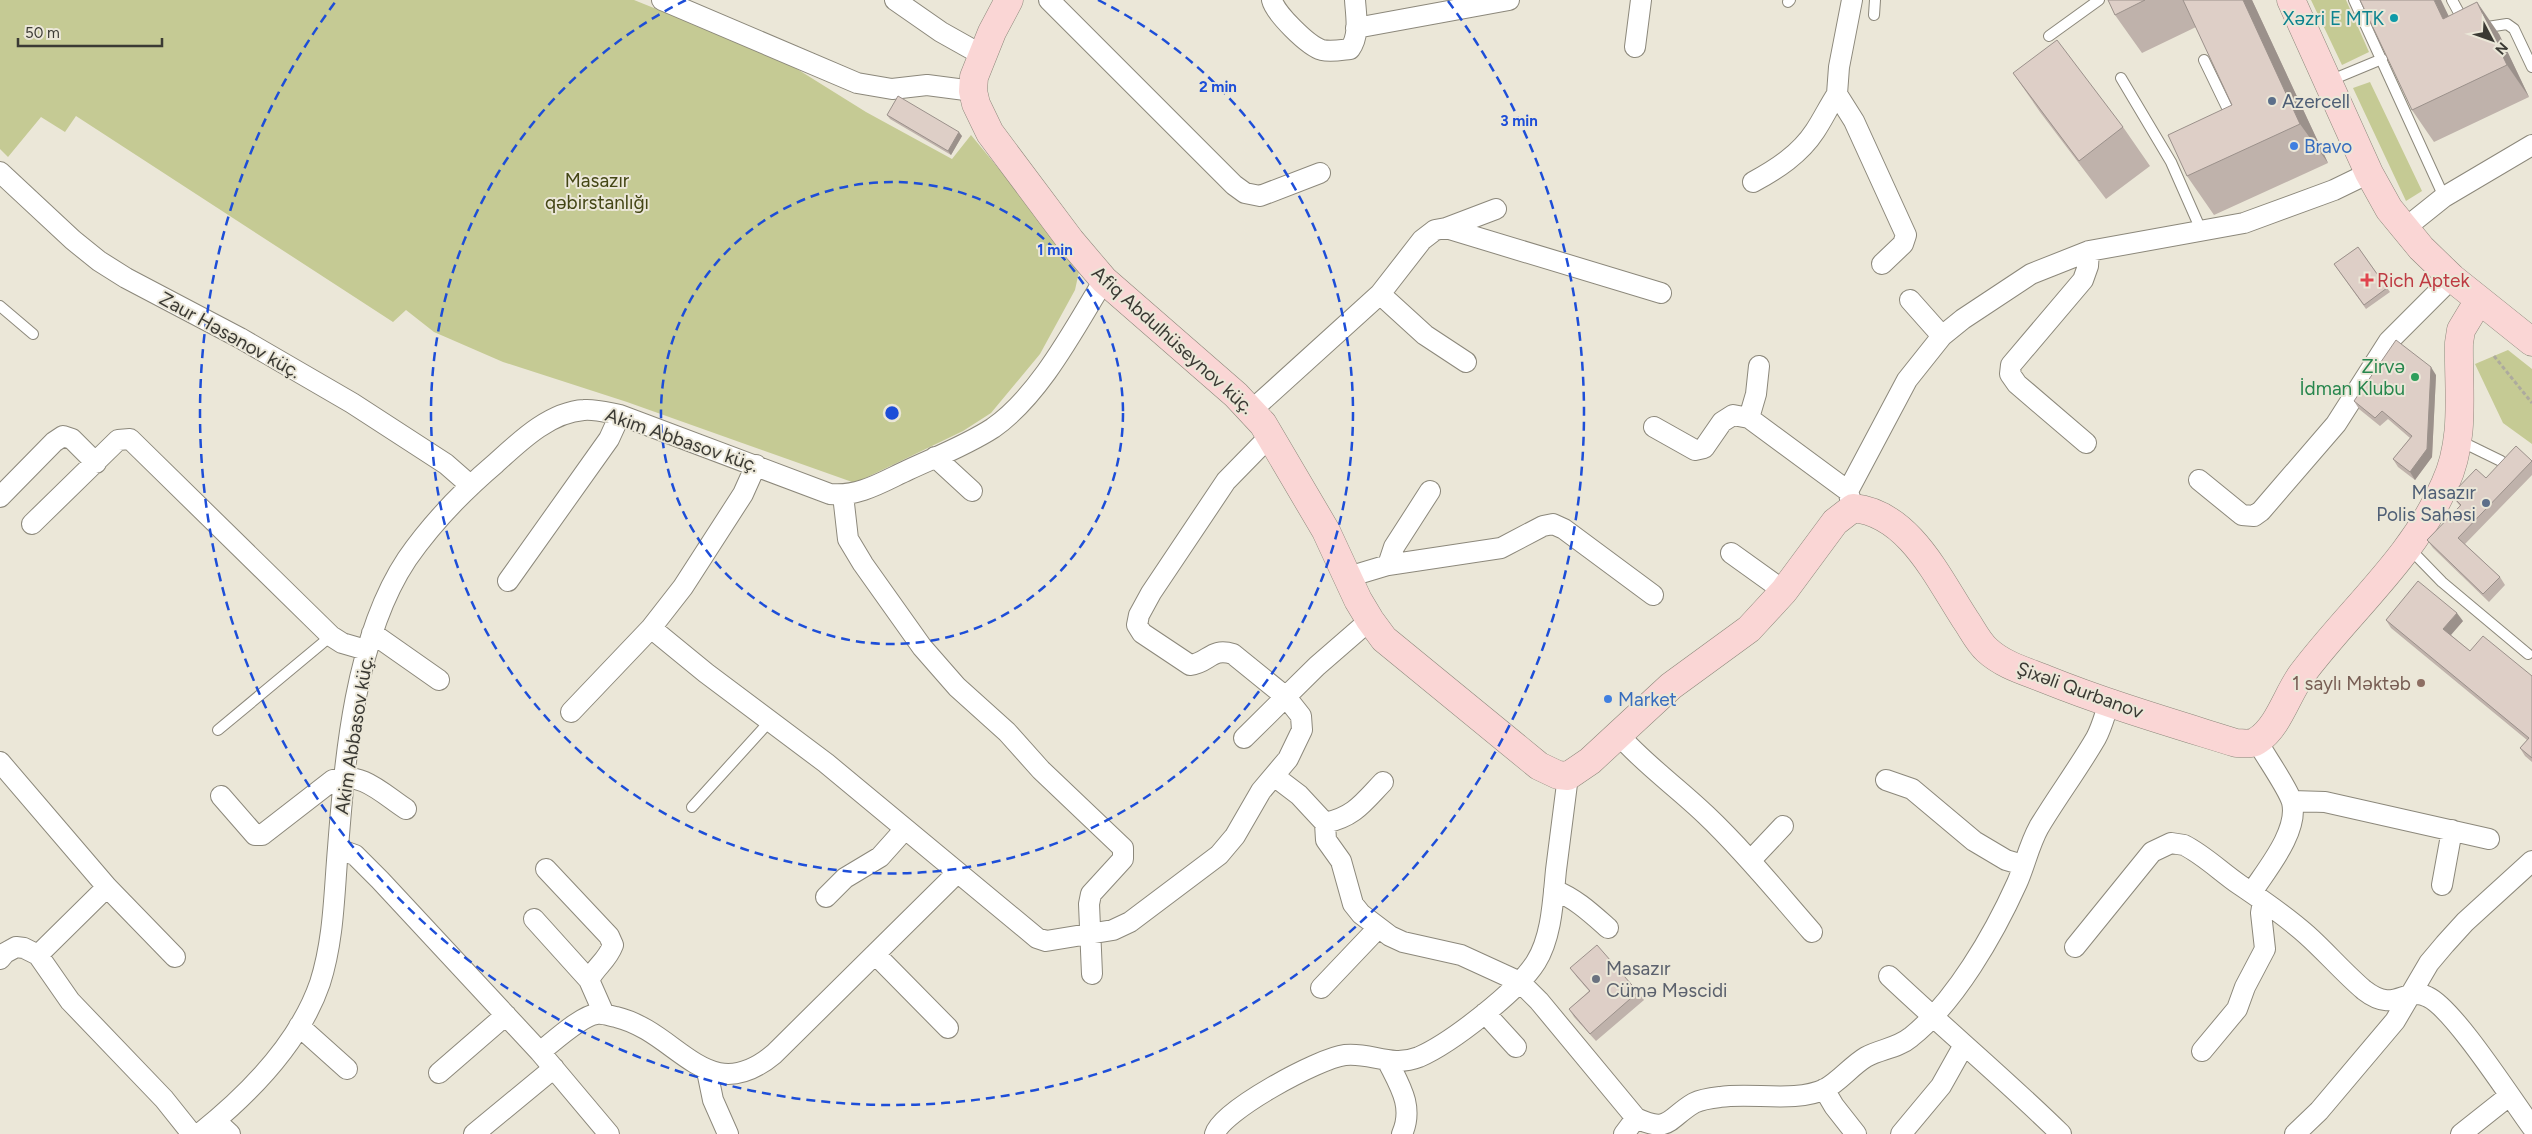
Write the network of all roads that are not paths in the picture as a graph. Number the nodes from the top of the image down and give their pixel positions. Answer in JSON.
{"nodes":[{"id":1,"x":662,"y":0,"type":"edge"},
{"id":2,"x":895,"y":0,"type":"edge"},
{"id":3,"x":1009,"y":0,"type":"edge"},
{"id":4,"x":1049,"y":0,"type":"edge"},
{"id":5,"x":1272,"y":0,"type":"edge"},
{"id":6,"x":1355,"y":0,"type":"edge"},
{"id":7,"x":1509,"y":0,"type":"edge"},
{"id":8,"x":1641,"y":0,"type":"edge"},
{"id":9,"x":1852,"y":0,"type":"edge"},
{"id":10,"x":1875,"y":0,"type":"edge"},
{"id":11,"x":2099,"y":0,"type":"edge"},
{"id":12,"x":2291,"y":0,"type":"edge"},
{"id":13,"x":2354,"y":0,"type":"edge"},
{"id":14,"x":2452,"y":0,"type":"edge"},
{"id":15,"x":1874,"y":15,"type":"dead end"},
{"id":16,"x":1356,"y":28,"type":"junction"},
{"id":17,"x":2049,"y":36,"type":"dead end"},
{"id":18,"x":1634,"y":47,"type":"dead end"},
{"id":19,"x":982,"y":55,"type":"junction"},
{"id":20,"x":2382,"y":59,"type":"junction"},
{"id":21,"x":2204,"y":60,"type":"edge"},
{"id":22,"x":2532,"y":67,"type":"edge"},
{"id":23,"x":2121,"y":78,"type":"dead end"},
{"id":24,"x":2328,"y":81,"type":"junction"},
{"id":25,"x":973,"y":91,"type":"junction"},
{"id":26,"x":1837,"y":94,"type":"junction"},
{"id":27,"x":2235,"y":129,"type":"edge"},
{"id":28,"x":2532,"y":145,"type":"edge"},
{"id":29,"x":0,"y":172,"type":"edge"},
{"id":30,"x":1320,"y":173,"type":"dead end"},
{"id":31,"x":2369,"y":173,"type":"junction"},
{"id":32,"x":1753,"y":182,"type":"dead end"},
{"id":33,"x":2444,"y":197,"type":"junction"},
{"id":34,"x":1496,"y":209,"type":"dead end"},
{"id":35,"x":1446,"y":228,"type":"junction"},
{"id":36,"x":2404,"y":229,"type":"junction"},
{"id":37,"x":2201,"y":230,"type":"junction"},
{"id":38,"x":2089,"y":251,"type":"junction"},
{"id":39,"x":1882,"y":264,"type":"dead end"},
{"id":40,"x":2452,"y":278,"type":"junction"},
{"id":41,"x":1104,"y":280,"type":"junction"},
{"id":42,"x":1661,"y":293,"type":"dead end"},
{"id":43,"x":1380,"y":294,"type":"junction"},
{"id":44,"x":1910,"y":300,"type":"dead end"},
{"id":45,"x":2479,"y":300,"type":"junction"},
{"id":46,"x":0,"y":306,"type":"edge"},
{"id":47,"x":32,"y":334,"type":"dead end"},
{"id":48,"x":1942,"y":336,"type":"junction"},
{"id":49,"x":2532,"y":342,"type":"edge"},
{"id":50,"x":1466,"y":362,"type":"dead end"},
{"id":51,"x":1759,"y":366,"type":"dead end"},
{"id":52,"x":1252,"y":410,"type":"junction"},
{"id":53,"x":620,"y":416,"type":"junction"},
{"id":54,"x":1749,"y":418,"type":"junction"},
{"id":55,"x":1654,"y":427,"type":"dead end"},
{"id":56,"x":1270,"y":436,"type":"junction"},
{"id":57,"x":2457,"y":440,"type":"junction"},
{"id":58,"x":2086,"y":443,"type":"dead end"},
{"id":59,"x":935,"y":458,"type":"junction"},
{"id":60,"x":2501,"y":461,"type":"edge"},
{"id":61,"x":96,"y":463,"type":"junction"},
{"id":62,"x":756,"y":465,"type":"junction"},
{"id":63,"x":2199,"y":480,"type":"dead end"},
{"id":64,"x":470,"y":485,"type":"junction"},
{"id":65,"x":972,"y":491,"type":"dead end"},
{"id":66,"x":1430,"y":491,"type":"dead end"},
{"id":67,"x":843,"y":495,"type":"junction"},
{"id":68,"x":0,"y":497,"type":"edge"},
{"id":69,"x":1851,"y":500,"type":"junction"},
{"id":70,"x":32,"y":524,"type":"dead end"},
{"id":71,"x":2407,"y":546,"type":"junction"},
{"id":72,"x":1731,"y":553,"type":"dead end"},
{"id":73,"x":1388,"y":565,"type":"junction"},
{"id":74,"x":1348,"y":577,"type":"junction"},
{"id":75,"x":508,"y":581,"type":"dead end"},
{"id":76,"x":1784,"y":591,"type":"junction"},
{"id":77,"x":1653,"y":595,"type":"dead end"},
{"id":78,"x":1370,"y":620,"type":"junction"},
{"id":79,"x":651,"y":628,"type":"junction"},
{"id":80,"x":331,"y":636,"type":"junction"},
{"id":81,"x":369,"y":642,"type":"junction"},
{"id":82,"x":2528,"y":654,"type":"dead end"},
{"id":83,"x":439,"y":680,"type":"dead end"},
{"id":84,"x":1286,"y":697,"type":"junction"},
{"id":85,"x":2109,"y":703,"type":"junction"},
{"id":86,"x":571,"y":712,"type":"dead end"},
{"id":87,"x":770,"y":721,"type":"junction"},
{"id":88,"x":218,"y":730,"type":"dead end"},
{"id":89,"x":1618,"y":734,"type":"junction"},
{"id":90,"x":1244,"y":738,"type":"dead end"},
{"id":91,"x":2257,"y":742,"type":"junction"},
{"id":92,"x":0,"y":762,"type":"edge"},
{"id":93,"x":345,"y":776,"type":"junction"},
{"id":94,"x":1274,"y":776,"type":"junction"},
{"id":95,"x":1568,"y":776,"type":"junction"},
{"id":96,"x":1886,"y":780,"type":"dead end"},
{"id":97,"x":1383,"y":782,"type":"dead end"},
{"id":98,"x":221,"y":796,"type":"dead end"},
{"id":99,"x":2292,"y":801,"type":"junction"},
{"id":100,"x":692,"y":807,"type":"dead end"},
{"id":101,"x":406,"y":809,"type":"dead end"},
{"id":102,"x":1325,"y":823,"type":"junction"},
{"id":103,"x":1783,"y":826,"type":"dead end"},
{"id":104,"x":905,"y":829,"type":"junction"},
{"id":105,"x":2452,"y":830,"type":"junction"},
{"id":106,"x":2489,"y":839,"type":"dead end"},
{"id":107,"x":338,"y":848,"type":"junction"},
{"id":108,"x":1750,"y":861,"type":"junction"},
{"id":109,"x":2532,"y":862,"type":"edge"},
{"id":110,"x":2022,"y":865,"type":"junction"},
{"id":111,"x":546,"y":869,"type":"dead end"},
{"id":112,"x":957,"y":873,"type":"junction"},
{"id":113,"x":2442,"y":885,"type":"dead end"},
{"id":114,"x":107,"y":887,"type":"junction"},
{"id":115,"x":1554,"y":890,"type":"junction"},
{"id":116,"x":2258,"y":896,"type":"junction"},
{"id":117,"x":826,"y":897,"type":"dead end"},
{"id":118,"x":534,"y":920,"type":"dead end"},
{"id":119,"x":1378,"y":928,"type":"junction"},
{"id":120,"x":1608,"y":928,"type":"dead end"},
{"id":121,"x":1812,"y":932,"type":"dead end"},
{"id":122,"x":1090,"y":935,"type":"junction"},
{"id":123,"x":2075,"y":947,"type":"dead end"},
{"id":124,"x":2,"y":954,"type":"edge"},
{"id":125,"x":876,"y":954,"type":"junction"},
{"id":126,"x":38,"y":955,"type":"junction"},
{"id":127,"x":175,"y":957,"type":"dead end"},
{"id":128,"x":1092,"y":974,"type":"dead end"},
{"id":129,"x":1889,"y":976,"type":"dead end"},
{"id":130,"x":590,"y":980,"type":"junction"},
{"id":131,"x":1520,"y":982,"type":"junction"},
{"id":132,"x":1321,"y":988,"type":"dead end"},
{"id":133,"x":2411,"y":994,"type":"junction"},
{"id":134,"x":1485,"y":1013,"type":"junction"},
{"id":135,"x":604,"y":1014,"type":"junction"},
{"id":136,"x":506,"y":1015,"type":"junction"},
{"id":137,"x":1933,"y":1018,"type":"junction"},
{"id":138,"x":299,"y":1026,"type":"junction"},
{"id":139,"x":948,"y":1028,"type":"dead end"},
{"id":140,"x":1964,"y":1045,"type":"junction"},
{"id":141,"x":1516,"y":1047,"type":"dead end"},
{"id":142,"x":2202,"y":1051,"type":"dead end"},
{"id":143,"x":540,"y":1052,"type":"junction"},
{"id":144,"x":1388,"y":1062,"type":"junction"},
{"id":145,"x":554,"y":1068,"type":"junction"},
{"id":146,"x":347,"y":1069,"type":"dead end"},
{"id":147,"x":707,"y":1071,"type":"junction"},
{"id":148,"x":439,"y":1072,"type":"dead end"},
{"id":149,"x":1824,"y":1089,"type":"junction"},
{"id":150,"x":2509,"y":1096,"type":"junction"},
{"id":151,"x":1636,"y":1118,"type":"junction"},
{"id":152,"x":223,"y":1127,"type":"edge"},
{"id":153,"x":2532,"y":1127,"type":"edge"},
{"id":154,"x":192,"y":1134,"type":"edge"},
{"id":155,"x":200,"y":1134,"type":"edge"},
{"id":156,"x":474,"y":1134,"type":"edge"},
{"id":157,"x":609,"y":1134,"type":"edge"},
{"id":158,"x":728,"y":1134,"type":"edge"},
{"id":159,"x":1215,"y":1134,"type":"edge"},
{"id":160,"x":1402,"y":1134,"type":"edge"},
{"id":161,"x":1624,"y":1134,"type":"edge"},
{"id":162,"x":1856,"y":1134,"type":"edge"},
{"id":163,"x":1901,"y":1134,"type":"edge"},
{"id":164,"x":2061,"y":1134,"type":"edge"},
{"id":165,"x":2295,"y":1134,"type":"edge"},
{"id":166,"x":2461,"y":1134,"type":"edge"}],
"edges":[{"from":1,"to":25,"type":"street"},
{"from":2,"to":19,"type":"street"},
{"from":3,"to":19,"type":"street","name":"Afiq Abdulhüseynov küç."},
{"from":4,"to":30,"type":"street"},
{"from":5,"to":16,"type":"street"},
{"from":6,"to":16,"type":"street"},
{"from":7,"to":16,"type":"street"},
{"from":8,"to":18,"type":"street"},
{"from":9,"to":26,"type":"street"},
{"from":10,"to":15,"type":"lane"},
{"from":11,"to":17,"type":"lane"},
{"from":12,"to":24,"type":"street"},
{"from":13,"to":20,"type":"lane"},
{"from":14,"to":22,"type":"lane"},
{"from":19,"to":25,"type":"street","name":"Afiq Abdulhüseynov küç."},
{"from":20,"to":24,"type":"lane"},
{"from":20,"to":33,"type":"lane"},
{"from":21,"to":27,"type":"lane"},
{"from":23,"to":37,"type":"lane"},
{"from":24,"to":31,"type":"street"},
{"from":25,"to":41,"type":"street","name":"Afiq Abdulhüseynov küç."},
{"from":26,"to":32,"type":"street"},
{"from":26,"to":39,"type":"street"},
{"from":28,"to":33,"type":"street"},
{"from":29,"to":64,"type":"street","name":"Zaur Həsənov küç."},
{"from":31,"to":36,"type":"street"},
{"from":31,"to":37,"type":"street"},
{"from":33,"to":36,"type":"street"},
{"from":34,"to":35,"type":"street"},
{"from":35,"to":42,"type":"street"},
{"from":35,"to":43,"type":"street"},
{"from":36,"to":40,"type":"street"},
{"from":37,"to":38,"type":"street"},
{"from":38,"to":48,"type":"street"},
{"from":38,"to":58,"type":"street"},
{"from":40,"to":45,"type":"street"},
{"from":40,"to":63,"type":"street"},
{"from":41,"to":52,"type":"street","name":"Afiq Abdulhüseynov küç."},
{"from":41,"to":59,"type":"street","name":"Akim Abbasov küç."},
{"from":43,"to":50,"type":"street"},
{"from":43,"to":52,"type":"street"},
{"from":44,"to":48,"type":"street"},
{"from":45,"to":49,"type":"street"},
{"from":45,"to":57,"type":"street"},
{"from":46,"to":47,"type":"lane"},
{"from":48,"to":69,"type":"street"},
{"from":51,"to":54,"type":"street"},
{"from":52,"to":56,"type":"street","name":"Afiq Abdulhüseynov küç."},
{"from":53,"to":62,"type":"street","name":"Akim Abbasov küç."},
{"from":53,"to":64,"type":"street","name":"Akim Abbasov küç."},
{"from":53,"to":75,"type":"street"},
{"from":54,"to":55,"type":"street"},
{"from":54,"to":69,"type":"street","name":"Şixəli Qurbanov"},
{"from":56,"to":74,"type":"street","name":"Afiq Abdulhüseynov küç."},
{"from":56,"to":84,"type":"street"},
{"from":57,"to":60,"type":"lane"},
{"from":57,"to":71,"type":"street"},
{"from":59,"to":65,"type":"street"},
{"from":59,"to":67,"type":"street","name":"Akim Abbasov küç."},
{"from":61,"to":68,"type":"street"},
{"from":61,"to":70,"type":"street"},
{"from":61,"to":80,"type":"street"},
{"from":62,"to":67,"type":"street","name":"Akim Abbasov küç."},
{"from":62,"to":79,"type":"street"},
{"from":64,"to":81,"type":"street","name":"Akim Abbasov küç."},
{"from":66,"to":73,"type":"street"},
{"from":67,"to":122,"type":"street"},
{"from":69,"to":76,"type":"street"},
{"from":69,"to":85,"type":"street","name":"Şixəli Qurbanov"},
{"from":71,"to":82,"type":"lane"},
{"from":71,"to":91,"type":"street"},
{"from":72,"to":76,"type":"street"},
{"from":73,"to":74,"type":"street"},
{"from":73,"to":77,"type":"street"},
{"from":74,"to":78,"type":"street","name":"Afiq Abdulhüseynov küç."},
{"from":76,"to":89,"type":"street"},
{"from":78,"to":84,"type":"street"},
{"from":78,"to":95,"type":"street","name":"Afiq Abdulhüseynov küç."},
{"from":79,"to":86,"type":"street"},
{"from":79,"to":87,"type":"street"},
{"from":80,"to":81,"type":"street"},
{"from":80,"to":88,"type":"lane"},
{"from":81,"to":83,"type":"street"},
{"from":81,"to":93,"type":"street","name":"Akim Abbasov küç."},
{"from":84,"to":90,"type":"street"},
{"from":84,"to":94,"type":"street"},
{"from":85,"to":91,"type":"street","name":"Şixəli Qurbanov"},
{"from":85,"to":110,"type":"street"},
{"from":87,"to":100,"type":"lane"},
{"from":87,"to":104,"type":"street"},
{"from":89,"to":95,"type":"street"},
{"from":89,"to":108,"type":"street"},
{"from":91,"to":99,"type":"street"},
{"from":92,"to":114,"type":"street"},
{"from":93,"to":98,"type":"street"},
{"from":93,"to":101,"type":"street"},
{"from":93,"to":107,"type":"street","name":"Akim Abbasov küç."},
{"from":94,"to":102,"type":"street"},
{"from":94,"to":122,"type":"street"},
{"from":95,"to":115,"type":"street"},
{"from":96,"to":110,"type":"street"},
{"from":97,"to":102,"type":"street"},
{"from":99,"to":105,"type":"street"},
{"from":99,"to":116,"type":"street"},
{"from":102,"to":119,"type":"street"},
{"from":103,"to":108,"type":"street"},
{"from":104,"to":112,"type":"street"},
{"from":104,"to":117,"type":"street"},
{"from":105,"to":106,"type":"street"},
{"from":105,"to":113,"type":"street"},
{"from":107,"to":136,"type":"street"},
{"from":107,"to":138,"type":"street","name":"Akim Abbasov küç."},
{"from":108,"to":121,"type":"street"},
{"from":109,"to":133,"type":"street"},
{"from":110,"to":137,"type":"street"},
{"from":111,"to":130,"type":"street"},
{"from":112,"to":122,"type":"street"},
{"from":112,"to":125,"type":"street"},
{"from":114,"to":126,"type":"street"},
{"from":114,"to":127,"type":"street"},
{"from":115,"to":120,"type":"street"},
{"from":115,"to":131,"type":"street"},
{"from":116,"to":123,"type":"street"},
{"from":116,"to":133,"type":"street"},
{"from":116,"to":142,"type":"street"},
{"from":118,"to":130,"type":"street"},
{"from":119,"to":131,"type":"street"},
{"from":119,"to":132,"type":"street"},
{"from":122,"to":128,"type":"street"},
{"from":124,"to":126,"type":"street"},
{"from":125,"to":139,"type":"street"},
{"from":125,"to":147,"type":"street"},
{"from":126,"to":154,"type":"street"},
{"from":129,"to":137,"type":"street"},
{"from":130,"to":135,"type":"street"},
{"from":131,"to":134,"type":"street"},
{"from":131,"to":151,"type":"street"},
{"from":133,"to":150,"type":"street"},
{"from":133,"to":165,"type":"street"},
{"from":134,"to":141,"type":"street"},
{"from":134,"to":144,"type":"street"},
{"from":135,"to":143,"type":"street"},
{"from":135,"to":147,"type":"street"},
{"from":136,"to":143,"type":"street"},
{"from":136,"to":148,"type":"street"},
{"from":137,"to":140,"type":"street"},
{"from":137,"to":149,"type":"street"},
{"from":138,"to":146,"type":"street"},
{"from":138,"to":152,"type":"street","name":"Akim Abbasov küç."},
{"from":140,"to":163,"type":"street"},
{"from":140,"to":164,"type":"street"},
{"from":143,"to":145,"type":"street"},
{"from":144,"to":159,"type":"street"},
{"from":144,"to":160,"type":"street"},
{"from":145,"to":156,"type":"street"},
{"from":145,"to":157,"type":"street"},
{"from":147,"to":158,"type":"street"},
{"from":149,"to":151,"type":"street"},
{"from":149,"to":162,"type":"street"},
{"from":150,"to":153,"type":"street"},
{"from":150,"to":166,"type":"street"},
{"from":151,"to":161,"type":"street"},
{"from":152,"to":155,"type":"street","name":"Akim Abbasov küç."}]}
